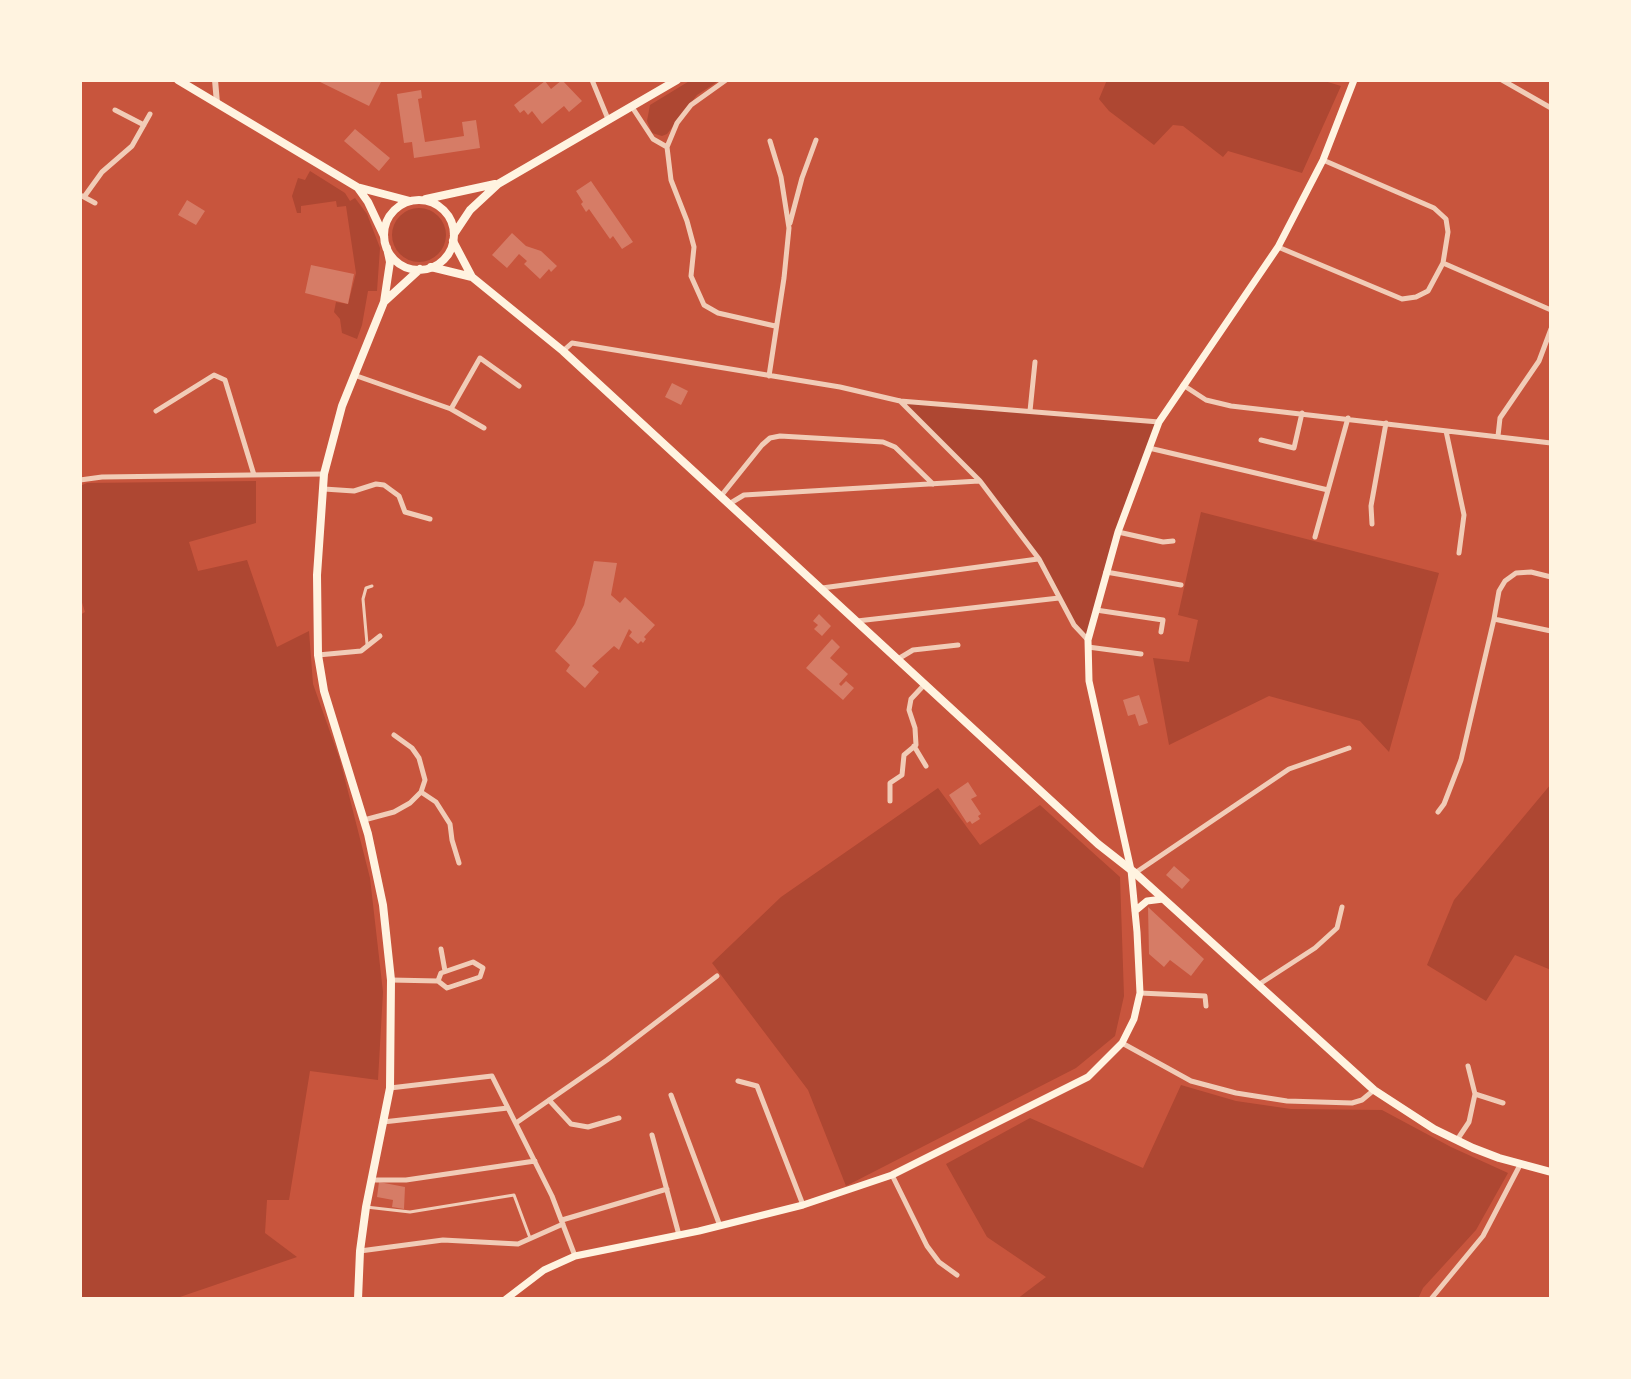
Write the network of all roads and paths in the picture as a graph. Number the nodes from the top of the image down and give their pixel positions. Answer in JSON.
{"nodes":[{"id":1,"x":178,"y":80,"type":"edge"},
{"id":2,"x":215,"y":80,"type":"edge"},
{"id":3,"x":592,"y":80,"type":"edge"},
{"id":4,"x":677,"y":80,"type":"edge"},
{"id":5,"x":726,"y":80,"type":"edge"},
{"id":6,"x":1354,"y":80,"type":"edge"},
{"id":7,"x":1502,"y":80,"type":"edge"},
{"id":8,"x":217,"y":103,"type":"junction"},
{"id":9,"x":632,"y":107,"type":"junction"},
{"id":10,"x":1551,"y":108,"type":"edge"},
{"id":11,"x":115,"y":110,"type":"dead end"},
{"id":12,"x":150,"y":114,"type":"dead end"},
{"id":13,"x":609,"y":120,"type":"junction"},
{"id":14,"x":144,"y":125,"type":"junction"},
{"id":15,"x":816,"y":140,"type":"dead end"},
{"id":16,"x":770,"y":141,"type":"dead end"},
{"id":17,"x":667,"y":147,"type":"junction"},
{"id":18,"x":1323,"y":160,"type":"junction"},
{"id":19,"x":498,"y":184,"type":"junction"},
{"id":20,"x":357,"y":187,"type":"junction"},
{"id":21,"x":82,"y":196,"type":"edge"},
{"id":22,"x":422,"y":200,"type":"junction"},
{"id":23,"x":410,"y":201,"type":"junction"},
{"id":24,"x":95,"y":203,"type":"dead end"},
{"id":25,"x":789,"y":228,"type":"junction"},
{"id":26,"x":384,"y":236,"type":"junction"},
{"id":27,"x":454,"y":237,"type":"junction"},
{"id":28,"x":1278,"y":247,"type":"junction"},
{"id":29,"x":387,"y":248,"type":"junction"},
{"id":30,"x":1443,"y":263,"type":"junction"},
{"id":31,"x":431,"y":267,"type":"junction"},
{"id":32,"x":420,"y":269,"type":"junction"},
{"id":33,"x":472,"y":277,"type":"junction"},
{"id":34,"x":384,"y":302,"type":"junction"},
{"id":35,"x":1551,"y":310,"type":"edge"},
{"id":36,"x":775,"y":326,"type":"junction"},
{"id":37,"x":1551,"y":329,"type":"edge"},
{"id":38,"x":563,"y":351,"type":"junction"},
{"id":39,"x":1035,"y":362,"type":"dead end"},
{"id":40,"x":354,"y":375,"type":"junction"},
{"id":41,"x":769,"y":376,"type":"junction"},
{"id":42,"x":1183,"y":384,"type":"junction"},
{"id":43,"x":519,"y":386,"type":"dead end"},
{"id":44,"x":900,"y":401,"type":"junction"},
{"id":45,"x":451,"y":409,"type":"junction"},
{"id":46,"x":156,"y":411,"type":"dead end"},
{"id":47,"x":1030,"y":411,"type":"junction"},
{"id":48,"x":1302,"y":413,"type":"junction"},
{"id":49,"x":1348,"y":418,"type":"junction"},
{"id":50,"x":1159,"y":422,"type":"junction"},
{"id":51,"x":1386,"y":423,"type":"junction"},
{"id":52,"x":484,"y":428,"type":"dead end"},
{"id":53,"x":1446,"y":431,"type":"junction"},
{"id":54,"x":1498,"y":436,"type":"junction"},
{"id":55,"x":1261,"y":440,"type":"dead end"},
{"id":56,"x":1551,"y":443,"type":"edge"},
{"id":57,"x":1148,"y":448,"type":"junction"},
{"id":58,"x":324,"y":474,"type":"junction"},
{"id":59,"x":254,"y":475,"type":"junction"},
{"id":60,"x":80,"y":480,"type":"edge"},
{"id":61,"x":980,"y":481,"type":"junction"},
{"id":62,"x":933,"y":484,"type":"junction"},
{"id":63,"x":324,"y":489,"type":"junction"},
{"id":64,"x":1328,"y":490,"type":"junction"},
{"id":65,"x":720,"y":497,"type":"junction"},
{"id":66,"x":729,"y":504,"type":"junction"},
{"id":67,"x":430,"y":519,"type":"dead end"},
{"id":68,"x":1372,"y":524,"type":"dead end"},
{"id":69,"x":1118,"y":532,"type":"junction"},
{"id":70,"x":1315,"y":537,"type":"dead end"},
{"id":71,"x":1173,"y":541,"type":"dead end"},
{"id":72,"x":1459,"y":553,"type":"dead end"},
{"id":73,"x":1039,"y":559,"type":"junction"},
{"id":74,"x":1106,"y":572,"type":"junction"},
{"id":75,"x":1551,"y":577,"type":"edge"},
{"id":76,"x":1181,"y":585,"type":"dead end"},
{"id":77,"x":372,"y":586,"type":"dead end"},
{"id":78,"x":822,"y":588,"type":"junction"},
{"id":79,"x":1059,"y":598,"type":"junction"},
{"id":80,"x":1096,"y":610,"type":"junction"},
{"id":81,"x":1494,"y":619,"type":"junction"},
{"id":82,"x":855,"y":621,"type":"junction"},
{"id":83,"x":1551,"y":631,"type":"edge"},
{"id":84,"x":1161,"y":632,"type":"dead end"},
{"id":85,"x":380,"y":636,"type":"dead end"},
{"id":86,"x":1088,"y":643,"type":"junction"},
{"id":87,"x":958,"y":645,"type":"dead end"},
{"id":88,"x":368,"y":648,"type":"junction"},
{"id":89,"x":1141,"y":654,"type":"dead end"},
{"id":90,"x":318,"y":655,"type":"junction"},
{"id":91,"x":898,"y":659,"type":"junction"},
{"id":92,"x":925,"y":684,"type":"junction"},
{"id":93,"x":394,"y":735,"type":"dead end"},
{"id":94,"x":914,"y":746,"type":"junction"},
{"id":95,"x":1349,"y":748,"type":"dead end"},
{"id":96,"x":926,"y":766,"type":"dead end"},
{"id":97,"x":421,"y":792,"type":"junction"},
{"id":98,"x":890,"y":801,"type":"dead end"},
{"id":99,"x":1438,"y":812,"type":"dead end"},
{"id":100,"x":364,"y":820,"type":"junction"},
{"id":101,"x":459,"y":863,"type":"dead end"},
{"id":102,"x":1133,"y":872,"type":"junction"},
{"id":103,"x":1163,"y":899,"type":"junction"},
{"id":104,"x":1342,"y":907,"type":"dead end"},
{"id":105,"x":1135,"y":911,"type":"junction"},
{"id":106,"x":441,"y":949,"type":"dead end"},
{"id":107,"x":445,"y":971,"type":"junction"},
{"id":108,"x":717,"y":976,"type":"dead end"},
{"id":109,"x":391,"y":980,"type":"junction"},
{"id":110,"x":438,"y":981,"type":"junction"},
{"id":111,"x":1258,"y":985,"type":"junction"},
{"id":112,"x":1140,"y":993,"type":"junction"},
{"id":113,"x":1206,"y":1006,"type":"dead end"},
{"id":114,"x":1122,"y":1043,"type":"junction"},
{"id":115,"x":1468,"y":1066,"type":"dead end"},
{"id":116,"x":738,"y":1081,"type":"dead end"},
{"id":117,"x":390,"y":1088,"type":"junction"},
{"id":118,"x":1374,"y":1090,"type":"junction"},
{"id":119,"x":1475,"y":1094,"type":"junction"},
{"id":120,"x":671,"y":1095,"type":"dead end"},
{"id":121,"x":549,"y":1100,"type":"junction"},
{"id":122,"x":1503,"y":1103,"type":"dead end"},
{"id":123,"x":508,"y":1108,"type":"junction"},
{"id":124,"x":619,"y":1118,"type":"dead end"},
{"id":125,"x":383,"y":1122,"type":"junction"},
{"id":126,"x":516,"y":1123,"type":"junction"},
{"id":127,"x":652,"y":1135,"type":"dead end"},
{"id":128,"x":1457,"y":1140,"type":"junction"},
{"id":129,"x":535,"y":1161,"type":"junction"},
{"id":130,"x":1520,"y":1165,"type":"junction"},
{"id":131,"x":1551,"y":1172,"type":"edge"},
{"id":132,"x":892,"y":1175,"type":"junction"},
{"id":133,"x":372,"y":1180,"type":"junction"},
{"id":134,"x":667,"y":1189,"type":"junction"},
{"id":135,"x":803,"y":1205,"type":"junction"},
{"id":136,"x":366,"y":1207,"type":"junction"},
{"id":137,"x":563,"y":1222,"type":"junction"},
{"id":138,"x":720,"y":1226,"type":"junction"},
{"id":139,"x":679,"y":1235,"type":"junction"},
{"id":140,"x":530,"y":1238,"type":"junction"},
{"id":141,"x":360,"y":1251,"type":"junction"},
{"id":142,"x":575,"y":1256,"type":"junction"},
{"id":143,"x":957,"y":1275,"type":"dead end"},
{"id":144,"x":358,"y":1299,"type":"edge"},
{"id":145,"x":506,"y":1299,"type":"edge"},
{"id":146,"x":1431,"y":1299,"type":"edge"}],
"edges":[{"from":1,"to":8,"type":"main road"},
{"from":2,"to":8,"type":"street"},
{"from":3,"to":13,"type":"street"},
{"from":4,"to":9,"type":"main road"},
{"from":5,"to":17,"type":"street"},
{"from":6,"to":18,"type":"main road"},
{"from":7,"to":10,"type":"street"},
{"from":8,"to":20,"type":"main road"},
{"from":9,"to":13,"type":"main road"},
{"from":9,"to":17,"type":"street"},
{"from":11,"to":14,"type":"street"},
{"from":12,"to":14,"type":"street"},
{"from":13,"to":19,"type":"main road"},
{"from":14,"to":21,"type":"street"},
{"from":15,"to":25,"type":"street"},
{"from":16,"to":25,"type":"street"},
{"from":17,"to":36,"type":"street"},
{"from":18,"to":28,"type":"main road"},
{"from":18,"to":30,"type":"street"},
{"from":19,"to":22,"type":"main road"},
{"from":19,"to":27,"type":"main road"},
{"from":20,"to":23,"type":"main road"},
{"from":20,"to":26,"type":"main road"},
{"from":21,"to":24,"type":"street"},
{"from":22,"to":23,"type":"main road"},
{"from":22,"to":27,"type":"main road"},
{"from":23,"to":26,"type":"main road"},
{"from":25,"to":36,"type":"street"},
{"from":26,"to":29,"type":"main road"},
{"from":27,"to":31,"type":"main road"},
{"from":27,"to":33,"type":"main road"},
{"from":28,"to":30,"type":"street"},
{"from":28,"to":42,"type":"main road"},
{"from":29,"to":32,"type":"main road"},
{"from":29,"to":34,"type":"main road"},
{"from":30,"to":35,"type":"street"},
{"from":31,"to":32,"type":"main road"},
{"from":31,"to":33,"type":"main road"},
{"from":32,"to":34,"type":"main road"},
{"from":33,"to":38,"type":"main road"},
{"from":34,"to":40,"type":"main road"},
{"from":36,"to":41,"type":"street"},
{"from":37,"to":54,"type":"street"},
{"from":38,"to":41,"type":"street"},
{"from":38,"to":65,"type":"main road"},
{"from":39,"to":47,"type":"street"},
{"from":40,"to":45,"type":"street"},
{"from":40,"to":58,"type":"main road"},
{"from":41,"to":44,"type":"street"},
{"from":42,"to":48,"type":"street"},
{"from":42,"to":50,"type":"main road"},
{"from":43,"to":45,"type":"street"},
{"from":44,"to":47,"type":"street"},
{"from":44,"to":61,"type":"street"},
{"from":45,"to":52,"type":"street"},
{"from":46,"to":59,"type":"street"},
{"from":47,"to":50,"type":"street"},
{"from":48,"to":49,"type":"street"},
{"from":48,"to":55,"type":"street"},
{"from":49,"to":51,"type":"street"},
{"from":49,"to":64,"type":"street"},
{"from":50,"to":57,"type":"main road"},
{"from":51,"to":53,"type":"street"},
{"from":51,"to":68,"type":"street"},
{"from":53,"to":54,"type":"street"},
{"from":53,"to":72,"type":"street"},
{"from":54,"to":56,"type":"street"},
{"from":57,"to":64,"type":"street"},
{"from":57,"to":69,"type":"main road"},
{"from":58,"to":59,"type":"street"},
{"from":58,"to":63,"type":"main road"},
{"from":59,"to":60,"type":"street"},
{"from":61,"to":62,"type":"street"},
{"from":61,"to":73,"type":"street"},
{"from":62,"to":65,"type":"street"},
{"from":62,"to":66,"type":"street"},
{"from":63,"to":67,"type":"street"},
{"from":63,"to":90,"type":"main road"},
{"from":64,"to":70,"type":"street"},
{"from":65,"to":66,"type":"main road"},
{"from":66,"to":78,"type":"main road"},
{"from":69,"to":71,"type":"street"},
{"from":69,"to":74,"type":"main road"},
{"from":73,"to":78,"type":"street"},
{"from":73,"to":79,"type":"street"},
{"from":74,"to":76,"type":"street"},
{"from":74,"to":80,"type":"main road"},
{"from":75,"to":81,"type":"street"},
{"from":77,"to":88,"type":"lane"},
{"from":78,"to":82,"type":"main road"},
{"from":79,"to":82,"type":"street"},
{"from":79,"to":86,"type":"street"},
{"from":80,"to":84,"type":"street"},
{"from":80,"to":86,"type":"main road"},
{"from":81,"to":83,"type":"street"},
{"from":81,"to":99,"type":"street"},
{"from":82,"to":91,"type":"main road"},
{"from":85,"to":88,"type":"street"},
{"from":86,"to":89,"type":"street"},
{"from":86,"to":102,"type":"main road"},
{"from":87,"to":91,"type":"street"},
{"from":88,"to":90,"type":"street"},
{"from":90,"to":100,"type":"main road"},
{"from":91,"to":92,"type":"main road"},
{"from":92,"to":94,"type":"street"},
{"from":92,"to":102,"type":"main road"},
{"from":93,"to":97,"type":"street"},
{"from":94,"to":96,"type":"street"},
{"from":94,"to":98,"type":"street"},
{"from":95,"to":102,"type":"street"},
{"from":97,"to":100,"type":"street"},
{"from":97,"to":101,"type":"street"},
{"from":100,"to":109,"type":"main road"},
{"from":102,"to":103,"type":"main road"},
{"from":102,"to":105,"type":"main road"},
{"from":103,"to":105,"type":"main road"},
{"from":103,"to":111,"type":"main road"},
{"from":104,"to":111,"type":"street"},
{"from":105,"to":112,"type":"main road"},
{"from":106,"to":107,"type":"street"},
{"from":107,"to":110,"type":"street"},
{"from":107,"to":110,"type":"street"},
{"from":108,"to":121,"type":"street"},
{"from":109,"to":110,"type":"street"},
{"from":109,"to":117,"type":"main road"},
{"from":111,"to":118,"type":"main road"},
{"from":112,"to":113,"type":"street"},
{"from":112,"to":114,"type":"main road"},
{"from":114,"to":118,"type":"street"},
{"from":114,"to":132,"type":"main road"},
{"from":115,"to":119,"type":"street"},
{"from":116,"to":135,"type":"street"},
{"from":117,"to":123,"type":"street"},
{"from":117,"to":125,"type":"main road"},
{"from":118,"to":128,"type":"main road"},
{"from":119,"to":122,"type":"street"},
{"from":119,"to":128,"type":"street"},
{"from":120,"to":138,"type":"street"},
{"from":121,"to":124,"type":"street"},
{"from":121,"to":126,"type":"street"},
{"from":123,"to":125,"type":"street"},
{"from":123,"to":126,"type":"street"},
{"from":125,"to":133,"type":"main road"},
{"from":126,"to":129,"type":"street"},
{"from":127,"to":134,"type":"street"},
{"from":128,"to":130,"type":"main road"},
{"from":129,"to":133,"type":"street"},
{"from":129,"to":137,"type":"street"},
{"from":130,"to":131,"type":"main road"},
{"from":130,"to":146,"type":"street"},
{"from":132,"to":135,"type":"main road"},
{"from":132,"to":143,"type":"street"},
{"from":133,"to":136,"type":"main road"},
{"from":134,"to":137,"type":"street"},
{"from":134,"to":139,"type":"street"},
{"from":135,"to":138,"type":"main road"},
{"from":136,"to":140,"type":"lane"},
{"from":136,"to":141,"type":"main road"},
{"from":137,"to":140,"type":"street"},
{"from":137,"to":142,"type":"street"},
{"from":138,"to":139,"type":"main road"},
{"from":139,"to":142,"type":"main road"},
{"from":140,"to":141,"type":"street"},
{"from":141,"to":144,"type":"main road"},
{"from":142,"to":145,"type":"main road"}]}
